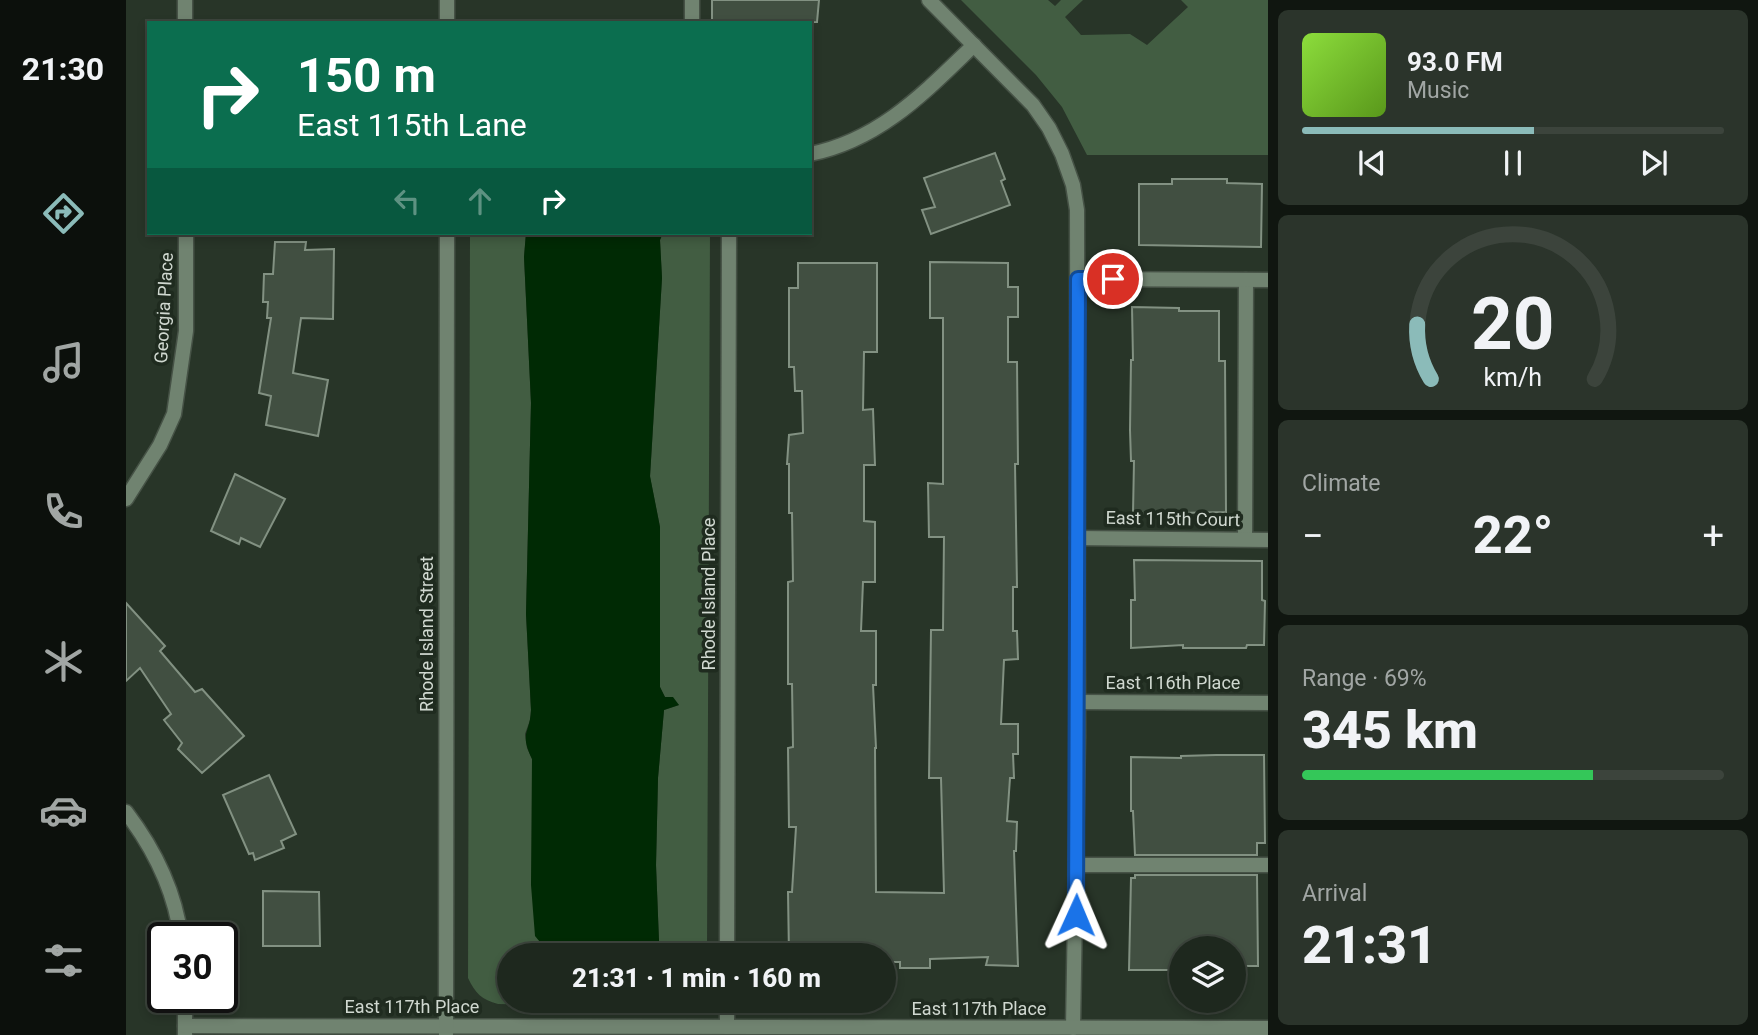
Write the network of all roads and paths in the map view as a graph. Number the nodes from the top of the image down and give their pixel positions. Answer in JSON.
{"nodes":[{"id":1,"x":185,"y":0,"type":"edge"},
{"id":2,"x":447,"y":0,"type":"edge"},
{"id":3,"x":692,"y":0,"type":"edge"},
{"id":4,"x":929,"y":0,"type":"edge"},
{"id":5,"x":185,"y":21,"type":"edge"},
{"id":6,"x":447,"y":21,"type":"edge"},
{"id":7,"x":692,"y":21,"type":"edge"},
{"id":8,"x":974,"y":45,"type":"junction"},
{"id":9,"x":812,"y":154,"type":"edge"},
{"id":10,"x":186,"y":235,"type":"edge"},
{"id":11,"x":447,"y":235,"type":"edge"},
{"id":12,"x":729,"y":235,"type":"edge"},
{"id":13,"x":1078,"y":279,"type":"junction"},
{"id":14,"x":1246,"y":281,"type":"junction"},
{"id":15,"x":1268,"y":281,"type":"edge"},
{"id":16,"x":126,"y":499,"type":"edge"},
{"id":17,"x":1077,"y":538,"type":"junction"},
{"id":18,"x":1245,"y":539,"type":"junction"},
{"id":19,"x":1268,"y":540,"type":"edge"},
{"id":20,"x":1078,"y":702,"type":"junction"},
{"id":21,"x":1268,"y":703,"type":"edge"},
{"id":22,"x":126,"y":812,"type":"edge"},
{"id":23,"x":1077,"y":865,"type":"junction"},
{"id":24,"x":1268,"y":866,"type":"edge"},
{"id":25,"x":178,"y":922,"type":"edge"},
{"id":26,"x":727,"y":943,"type":"edge"},
{"id":27,"x":185,"y":1013,"type":"edge"},
{"id":28,"x":727,"y":1013,"type":"edge"},
{"id":29,"x":727,"y":1027,"type":"junction"},
{"id":30,"x":1268,"y":1028,"type":"edge"},
{"id":31,"x":185,"y":1031,"type":"edge"},
{"id":32,"x":446,"y":1031,"type":"edge"},
{"id":33,"x":1073,"y":1032,"type":"edge"}],
"edges":[{"from":1,"to":5,"type":"street"},
{"from":2,"to":6,"type":"street"},
{"from":3,"to":7,"type":"street"},
{"from":4,"to":8,"type":"street"},
{"from":8,"to":9,"type":"street"},
{"from":8,"to":13,"type":"street"},
{"from":10,"to":16,"type":"street","name":"Georgia Place"},
{"from":11,"to":32,"type":"street","name":"Rhode Island Street"},
{"from":12,"to":26,"type":"street","name":"Rhode Island Place"},
{"from":13,"to":14,"type":"street"},
{"from":13,"to":17,"type":"street"},
{"from":14,"to":15,"type":"street"},
{"from":14,"to":18,"type":"street"},
{"from":17,"to":18,"type":"street","name":"East 115th Court"},
{"from":17,"to":20,"type":"street"},
{"from":18,"to":19,"type":"street","name":"East 115th Court"},
{"from":20,"to":21,"type":"street","name":"East 116th Place"},
{"from":20,"to":23,"type":"street"},
{"from":22,"to":25,"type":"street"},
{"from":23,"to":24,"type":"street"},
{"from":23,"to":33,"type":"street"},
{"from":27,"to":31,"type":"street"},
{"from":28,"to":29,"type":"street"},
{"from":29,"to":32,"type":"street","name":"East 117th Place"},
{"from":29,"to":33,"type":"street","name":"East 117th Place"},
{"from":30,"to":33,"type":"street","name":"East 117th Place"},
{"from":31,"to":32,"type":"street","name":"East 117th Place"}]}
